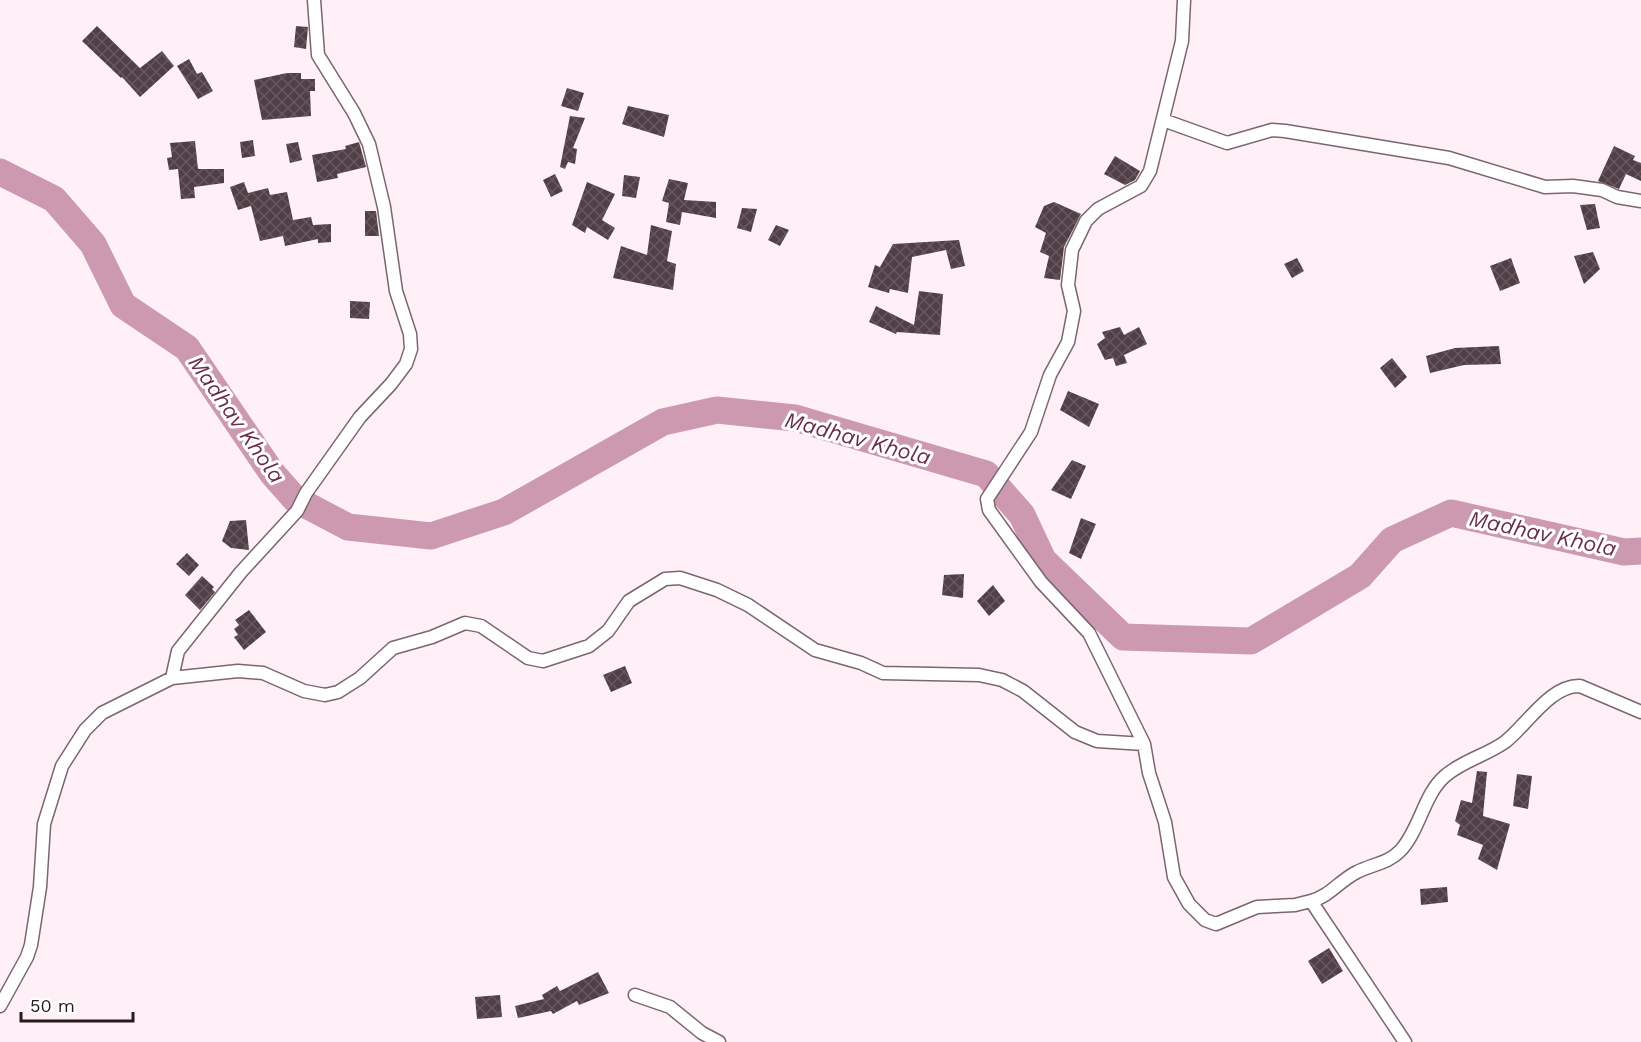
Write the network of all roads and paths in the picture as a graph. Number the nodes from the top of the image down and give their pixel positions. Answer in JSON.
{"nodes":[{"id":1,"x":314,"y":0,"type":"edge"},
{"id":2,"x":1184,"y":0,"type":"edge"},
{"id":3,"x":1163,"y":120,"type":"junction"},
{"id":4,"x":1641,"y":201,"type":"edge"},
{"id":5,"x":172,"y":678,"type":"junction"},
{"id":6,"x":1641,"y":712,"type":"edge"},
{"id":7,"x":1144,"y":744,"type":"junction"},
{"id":8,"x":1311,"y":901,"type":"junction"},
{"id":9,"x":636,"y":995,"type":"dead end"},
{"id":10,"x":0,"y":1006,"type":"edge"},
{"id":11,"x":719,"y":1042,"type":"edge"},
{"id":12,"x":1405,"y":1042,"type":"edge"}],
"edges":[{"from":1,"to":5,"type":"street"},
{"from":2,"to":3,"type":"street"},
{"from":3,"to":4,"type":"street"},
{"from":3,"to":7,"type":"street"},
{"from":5,"to":7,"type":"street"},
{"from":5,"to":10,"type":"street"},
{"from":6,"to":8,"type":"street"},
{"from":7,"to":8,"type":"street"},
{"from":8,"to":12,"type":"street"},
{"from":9,"to":11,"type":"street"}]}
